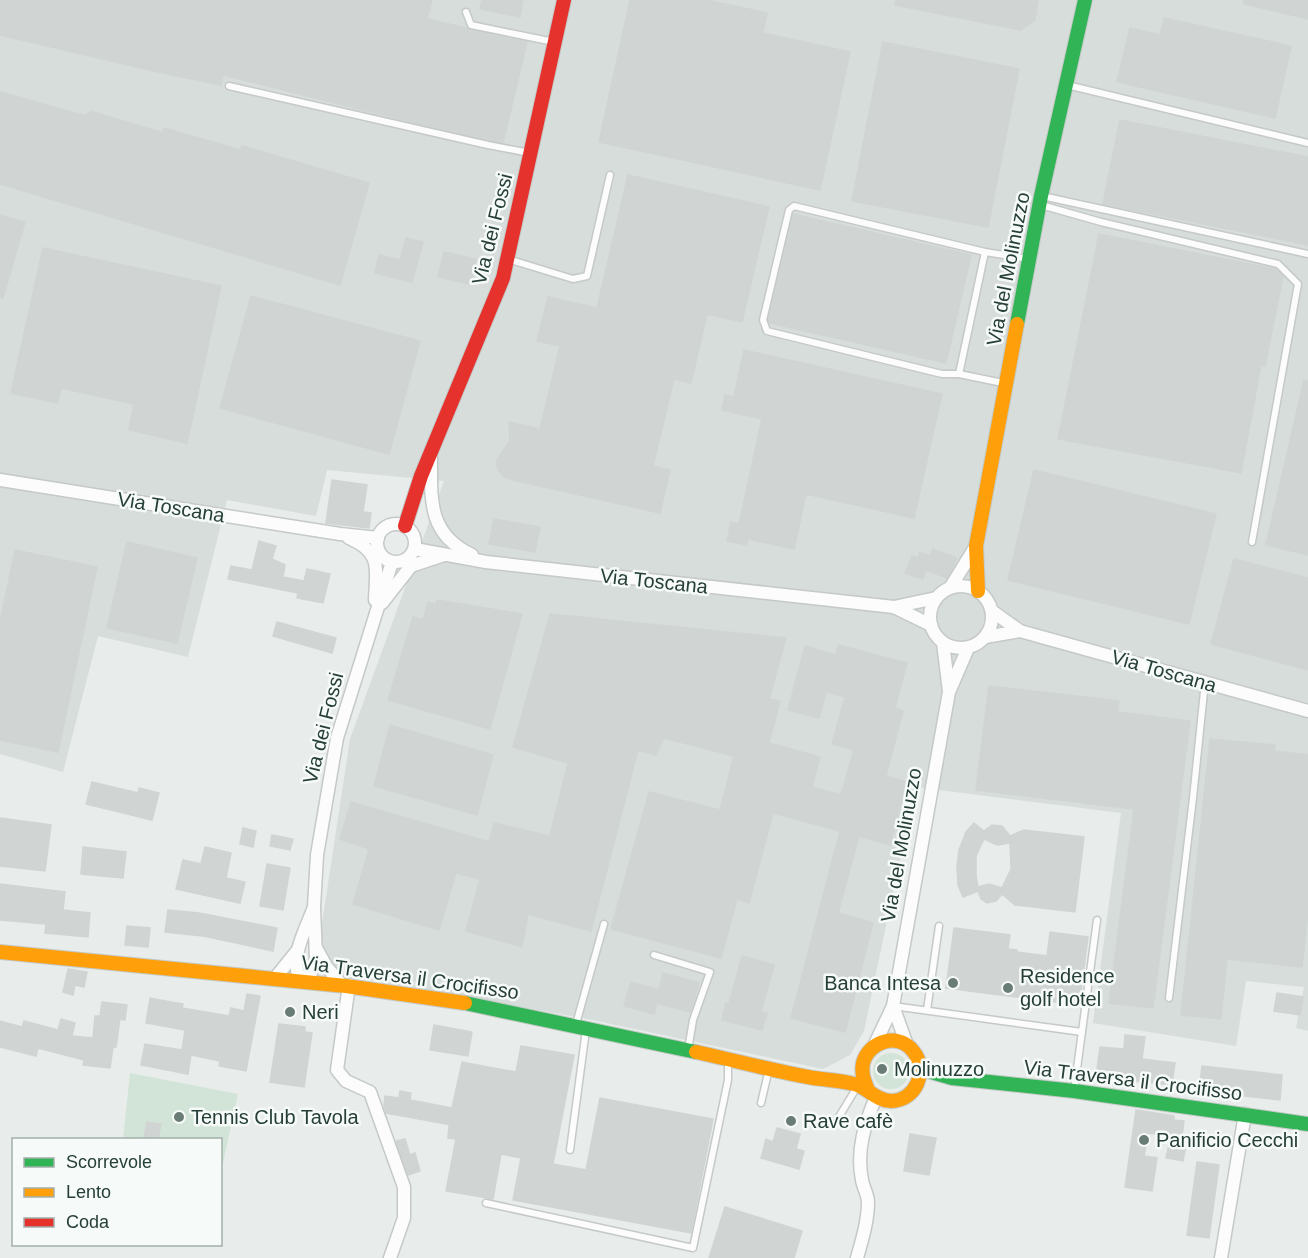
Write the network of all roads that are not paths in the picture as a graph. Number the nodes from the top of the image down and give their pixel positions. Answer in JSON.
{"nodes":[{"id":1,"x":564,"y":0,"type":"edge"},
{"id":2,"x":1085,"y":0,"type":"edge"},
{"id":3,"x":466,"y":12,"type":"dead end"},
{"id":4,"x":555,"y":43,"type":"junction"},
{"id":5,"x":1067,"y":85,"type":"junction"},
{"id":6,"x":229,"y":86,"type":"dead end"},
{"id":7,"x":1308,"y":143,"type":"edge"},
{"id":8,"x":531,"y":153,"type":"junction"},
{"id":9,"x":610,"y":175,"type":"dead end"},
{"id":10,"x":1041,"y":200,"type":"junction"},
{"id":11,"x":985,"y":252,"type":"junction"},
{"id":12,"x":1308,"y":254,"type":"edge"},
{"id":13,"x":508,"y":259,"type":"junction"},
{"id":14,"x":1030,"y":259,"type":"junction"},
{"id":15,"x":958,"y":374,"type":"junction"},
{"id":16,"x":1006,"y":384,"type":"junction"},
{"id":17,"x":431,"y":454,"type":"junction"},
{"id":18,"x":0,"y":480,"type":"edge"},
{"id":19,"x":405,"y":526,"type":"junction"},
{"id":20,"x":340,"y":534,"type":"junction"},
{"id":21,"x":378,"y":538,"type":"junction"},
{"id":22,"x":1252,"y":542,"type":"dead end"},
{"id":23,"x":976,"y":546,"type":"junction"},
{"id":24,"x":415,"y":549,"type":"junction"},
{"id":25,"x":444,"y":555,"type":"junction"},
{"id":26,"x":392,"y":562,"type":"junction"},
{"id":27,"x":486,"y":562,"type":"junction"},
{"id":28,"x":950,"y":588,"type":"junction"},
{"id":29,"x":978,"y":591,"type":"junction"},
{"id":30,"x":936,"y":598,"type":"junction"},
{"id":31,"x":894,"y":607,"type":"junction"},
{"id":32,"x":992,"y":611,"type":"junction"},
{"id":33,"x":374,"y":613,"type":"junction"},
{"id":34,"x":931,"y":625,"type":"junction"},
{"id":35,"x":1020,"y":631,"type":"junction"},
{"id":36,"x":985,"y":637,"type":"junction"},
{"id":37,"x":943,"y":643,"type":"junction"},
{"id":38,"x":968,"y":648,"type":"junction"},
{"id":39,"x":1205,"y":682,"type":"junction"},
{"id":40,"x":949,"y":692,"type":"junction"},
{"id":41,"x":1308,"y":711,"type":"edge"},
{"id":42,"x":314,"y":907,"type":"junction"},
{"id":43,"x":1097,"y":920,"type":"dead end"},
{"id":44,"x":604,"y":924,"type":"dead end"},
{"id":45,"x":939,"y":926,"type":"dead end"},
{"id":46,"x":316,"y":948,"type":"junction"},
{"id":47,"x":298,"y":950,"type":"junction"},
{"id":48,"x":0,"y":952,"type":"edge"},
{"id":49,"x":654,"y":955,"type":"dead end"},
{"id":50,"x":276,"y":977,"type":"junction"},
{"id":51,"x":301,"y":981,"type":"junction"},
{"id":52,"x":345,"y":985,"type":"junction"},
{"id":53,"x":1169,"y":998,"type":"dead end"},
{"id":54,"x":893,"y":1006,"type":"junction"},
{"id":55,"x":927,"y":1010,"type":"junction"},
{"id":56,"x":582,"y":1025,"type":"junction"},
{"id":57,"x":1082,"y":1032,"type":"junction"},
{"id":58,"x":907,"y":1045,"type":"junction"},
{"id":59,"x":874,"y":1046,"type":"junction"},
{"id":60,"x":688,"y":1050,"type":"junction"},
{"id":61,"x":728,"y":1059,"type":"junction"},
{"id":62,"x":769,"y":1068,"type":"junction"},
{"id":63,"x":921,"y":1069,"type":"junction"},
{"id":64,"x":952,"y":1078,"type":"junction"},
{"id":65,"x":866,"y":1086,"type":"junction"},
{"id":66,"x":916,"y":1087,"type":"junction"},
{"id":67,"x":1074,"y":1091,"type":"junction"},
{"id":68,"x":761,"y":1103,"type":"dead end"},
{"id":69,"x":1245,"y":1114,"type":"junction"},
{"id":70,"x":837,"y":1120,"type":"dead end"},
{"id":71,"x":1308,"y":1124,"type":"edge"},
{"id":72,"x":570,"y":1150,"type":"dead end"},
{"id":73,"x":486,"y":1203,"type":"dead end"},
{"id":74,"x":390,"y":1258,"type":"edge"},
{"id":75,"x":857,"y":1258,"type":"edge"},
{"id":76,"x":1221,"y":1258,"type":"edge"}],
"edges":[{"from":1,"to":4,"type":"street","name":"Via dei Fossi"},
{"from":2,"to":5,"type":"street","name":"Via del Molinuzzo"},
{"from":3,"to":4,"type":"lane"},
{"from":4,"to":8,"type":"street","name":"Via dei Fossi"},
{"from":5,"to":7,"type":"lane"},
{"from":5,"to":10,"type":"street","name":"Via del Molinuzzo"},
{"from":6,"to":8,"type":"lane"},
{"from":8,"to":13,"type":"street","name":"Via dei Fossi"},
{"from":9,"to":13,"type":"lane"},
{"from":10,"to":12,"type":"lane"},
{"from":10,"to":14,"type":"street","name":"Via del Molinuzzo"},
{"from":10,"to":22,"type":"lane"},
{"from":11,"to":14,"type":"lane"},
{"from":11,"to":15,"type":"lane"},
{"from":11,"to":15,"type":"lane"},
{"from":13,"to":17,"type":"street","name":"Via dei Fossi"},
{"from":14,"to":16,"type":"street","name":"Via del Molinuzzo"},
{"from":15,"to":16,"type":"lane"},
{"from":16,"to":23,"type":"street","name":"Via del Molinuzzo"},
{"from":17,"to":19,"type":"street","name":"Via dei Fossi"},
{"from":17,"to":27,"type":"street"},
{"from":18,"to":20,"type":"street","name":"Via Toscana"},
{"from":19,"to":21,"type":"street"},
{"from":19,"to":24,"type":"street"},
{"from":20,"to":21,"type":"street","name":"Via Toscana"},
{"from":20,"to":33,"type":"street"},
{"from":21,"to":26,"type":"street"},
{"from":23,"to":28,"type":"street","name":"Via del Molinuzzo"},
{"from":23,"to":29,"type":"street","name":"Via del Molinuzzo"},
{"from":24,"to":25,"type":"street","name":"Via Toscana"},
{"from":24,"to":26,"type":"street"},
{"from":25,"to":27,"type":"street","name":"Via Toscana"},
{"from":25,"to":33,"type":"street"},
{"from":26,"to":33,"type":"street","name":"Via dei Fossi"},
{"from":27,"to":31,"type":"street","name":"Via Toscana"},
{"from":28,"to":29,"type":"street"},
{"from":28,"to":30,"type":"street"},
{"from":29,"to":32,"type":"street"},
{"from":30,"to":31,"type":"street","name":"Via Toscana"},
{"from":30,"to":34,"type":"street"},
{"from":31,"to":34,"type":"street","name":"Via Toscana"},
{"from":32,"to":35,"type":"street","name":"Via Toscana"},
{"from":32,"to":36,"type":"street"},
{"from":33,"to":42,"type":"street","name":"Via dei Fossi"},
{"from":34,"to":37,"type":"street"},
{"from":35,"to":36,"type":"street","name":"Via Toscana"},
{"from":35,"to":39,"type":"street","name":"Via Toscana"},
{"from":36,"to":38,"type":"street"},
{"from":37,"to":38,"type":"street"},
{"from":37,"to":40,"type":"street","name":"Via del Molinuzzo"},
{"from":38,"to":40,"type":"street","name":"Via del Molinuzzo"},
{"from":39,"to":41,"type":"street","name":"Via Toscana"},
{"from":39,"to":53,"type":"lane"},
{"from":40,"to":54,"type":"street","name":"Via del Molinuzzo"},
{"from":42,"to":46,"type":"street","name":"Via dei Fossi"},
{"from":42,"to":47,"type":"street","name":"Via dei Fossi"},
{"from":43,"to":57,"type":"lane"},
{"from":44,"to":56,"type":"lane"},
{"from":45,"to":55,"type":"lane"},
{"from":46,"to":51,"type":"street","name":"Via dei Fossi"},
{"from":46,"to":52,"type":"street","name":"Via dei Fossi"},
{"from":47,"to":50,"type":"street","name":"Via dei Fossi"},
{"from":47,"to":51,"type":"street","name":"Via dei Fossi"},
{"from":48,"to":50,"type":"street","name":"Via Traversa il Crocifisso"},
{"from":49,"to":60,"type":"lane"},
{"from":50,"to":51,"type":"street","name":"Via Traversa il Crocifisso"},
{"from":51,"to":52,"type":"street","name":"Via Traversa il Crocifisso"},
{"from":52,"to":56,"type":"street","name":"Via Traversa il Crocifisso"},
{"from":52,"to":74,"type":"street"},
{"from":54,"to":55,"type":"lane"},
{"from":54,"to":58,"type":"street","name":"Via del Molinuzzo"},
{"from":54,"to":59,"type":"street","name":"Via del Molinuzzo"},
{"from":55,"to":57,"type":"lane"},
{"from":56,"to":60,"type":"street","name":"Via Traversa il Crocifisso"},
{"from":56,"to":72,"type":"lane"},
{"from":57,"to":67,"type":"lane"},
{"from":58,"to":59,"type":"street"},
{"from":58,"to":63,"type":"street"},
{"from":59,"to":65,"type":"street"},
{"from":60,"to":61,"type":"street","name":"Via Traversa il Crocifisso"},
{"from":61,"to":62,"type":"street","name":"Via Traversa il Crocifisso"},
{"from":61,"to":73,"type":"lane"},
{"from":62,"to":65,"type":"street","name":"Via Traversa il Crocifisso"},
{"from":62,"to":68,"type":"lane"},
{"from":63,"to":64,"type":"street","name":"Via Traversa il Crocifisso"},
{"from":63,"to":66,"type":"street"},
{"from":64,"to":66,"type":"street","name":"Via Traversa il Crocifisso"},
{"from":64,"to":67,"type":"street","name":"Via Traversa il Crocifisso"},
{"from":65,"to":66,"type":"street","name":"Via Traversa il Crocifisso"},
{"from":65,"to":70,"type":"lane"},
{"from":65,"to":75,"type":"street"},
{"from":67,"to":69,"type":"street","name":"Via Traversa il Crocifisso"},
{"from":69,"to":71,"type":"street","name":"Via Traversa il Crocifisso"},
{"from":69,"to":76,"type":"street"}]}
